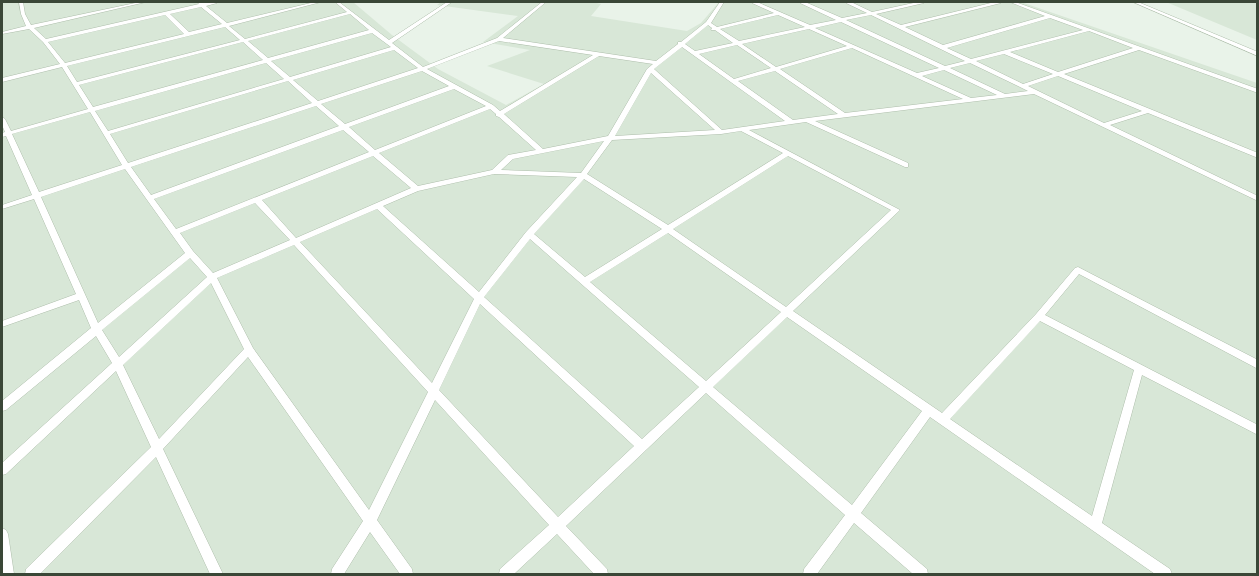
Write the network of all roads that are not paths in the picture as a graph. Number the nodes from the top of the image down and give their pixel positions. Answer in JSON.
{"nodes":[{"id":1,"x":22,"y":2,"type":"edge"},
{"id":2,"x":100,"y":2,"type":"edge"},
{"id":3,"x":144,"y":2,"type":"edge"},
{"id":4,"x":215,"y":2,"type":"edge"},
{"id":5,"x":319,"y":2,"type":"edge"},
{"id":6,"x":337,"y":2,"type":"edge"},
{"id":7,"x":450,"y":2,"type":"edge"},
{"id":8,"x":544,"y":2,"type":"edge"},
{"id":9,"x":722,"y":2,"type":"edge"},
{"id":10,"x":754,"y":2,"type":"edge"},
{"id":11,"x":802,"y":2,"type":"edge"},
{"id":12,"x":848,"y":2,"type":"edge"},
{"id":13,"x":922,"y":2,"type":"edge"},
{"id":14,"x":999,"y":2,"type":"edge"},
{"id":15,"x":1012,"y":2,"type":"edge"},
{"id":16,"x":1135,"y":2,"type":"edge"},
{"id":17,"x":201,"y":3,"type":"edge"},
{"id":18,"x":102,"y":11,"type":"junction"},
{"id":19,"x":870,"y":12,"type":"junction"},
{"id":20,"x":166,"y":13,"type":"junction"},
{"id":21,"x":349,"y":13,"type":"junction"},
{"id":22,"x":779,"y":13,"type":"junction"},
{"id":23,"x":1050,"y":16,"type":"junction"},
{"id":24,"x":840,"y":19,"type":"junction"},
{"id":25,"x":226,"y":25,"type":"junction"},
{"id":26,"x":712,"y":26,"type":"junction"},
{"id":27,"x":29,"y":27,"type":"junction"},
{"id":28,"x":809,"y":27,"type":"junction"},
{"id":29,"x":900,"y":27,"type":"junction"},
{"id":30,"x":1089,"y":30,"type":"junction"},
{"id":31,"x":372,"y":31,"type":"junction"},
{"id":32,"x":2,"y":33,"type":"edge"},
{"id":33,"x":188,"y":34,"type":"junction"},
{"id":34,"x":499,"y":39,"type":"junction"},
{"id":35,"x":244,"y":40,"type":"junction"},
{"id":36,"x":45,"y":41,"type":"junction"},
{"id":37,"x":388,"y":43,"type":"junction"},
{"id":38,"x":680,"y":43,"type":"junction"},
{"id":39,"x":738,"y":43,"type":"junction"},
{"id":40,"x":852,"y":46,"type":"junction"},
{"id":41,"x":943,"y":47,"type":"junction"},
{"id":42,"x":394,"y":48,"type":"junction"},
{"id":43,"x":1138,"y":48,"type":"junction"},
{"id":44,"x":1004,"y":52,"type":"junction"},
{"id":45,"x":694,"y":53,"type":"junction"},
{"id":46,"x":598,"y":54,"type":"junction"},
{"id":47,"x":1257,"y":54,"type":"edge"},
{"id":48,"x":267,"y":61,"type":"junction"},
{"id":49,"x":970,"y":61,"type":"junction"},
{"id":50,"x":64,"y":65,"type":"junction"},
{"id":51,"x":653,"y":66,"type":"junction"},
{"id":52,"x":945,"y":68,"type":"junction"},
{"id":53,"x":422,"y":69,"type":"junction"},
{"id":54,"x":776,"y":69,"type":"junction"},
{"id":55,"x":1059,"y":74,"type":"junction"},
{"id":56,"x":916,"y":75,"type":"junction"},
{"id":57,"x":288,"y":79,"type":"junction"},
{"id":58,"x":2,"y":80,"type":"edge"},
{"id":59,"x":733,"y":81,"type":"junction"},
{"id":60,"x":76,"y":84,"type":"junction"},
{"id":61,"x":455,"y":86,"type":"junction"},
{"id":62,"x":1022,"y":86,"type":"junction"},
{"id":63,"x":1034,"y":92,"type":"junction"},
{"id":64,"x":1257,"y":92,"type":"edge"},
{"id":65,"x":1005,"y":96,"type":"junction"},
{"id":66,"x":972,"y":100,"type":"junction"},
{"id":67,"x":316,"y":103,"type":"junction"},
{"id":68,"x":491,"y":106,"type":"junction"},
{"id":69,"x":93,"y":110,"type":"junction"},
{"id":70,"x":1148,"y":111,"type":"junction"},
{"id":71,"x":498,"y":114,"type":"junction"},
{"id":72,"x":844,"y":115,"type":"junction"},
{"id":73,"x":2,"y":119,"type":"edge"},
{"id":74,"x":807,"y":120,"type":"junction"},
{"id":75,"x":791,"y":122,"type":"junction"},
{"id":76,"x":1104,"y":125,"type":"junction"},
{"id":77,"x":344,"y":127,"type":"junction"},
{"id":78,"x":742,"y":129,"type":"junction"},
{"id":79,"x":721,"y":132,"type":"junction"},
{"id":80,"x":107,"y":133,"type":"junction"},
{"id":81,"x":5,"y":134,"type":"edge"},
{"id":82,"x":610,"y":138,"type":"junction"},
{"id":83,"x":542,"y":152,"type":"junction"},
{"id":84,"x":788,"y":153,"type":"junction"},
{"id":85,"x":375,"y":154,"type":"junction"},
{"id":86,"x":1257,"y":156,"type":"edge"},
{"id":87,"x":905,"y":165,"type":"dead end"},
{"id":88,"x":126,"y":166,"type":"junction"},
{"id":89,"x":494,"y":172,"type":"junction"},
{"id":90,"x":583,"y":175,"type":"junction"},
{"id":91,"x":416,"y":189,"type":"junction"},
{"id":92,"x":37,"y":195,"type":"junction"},
{"id":93,"x":150,"y":198,"type":"junction"},
{"id":94,"x":1257,"y":199,"type":"edge"},
{"id":95,"x":257,"y":200,"type":"junction"},
{"id":96,"x":378,"y":206,"type":"junction"},
{"id":97,"x":2,"y":207,"type":"edge"},
{"id":98,"x":668,"y":229,"type":"junction"},
{"id":99,"x":176,"y":232,"type":"junction"},
{"id":100,"x":529,"y":234,"type":"junction"},
{"id":101,"x":294,"y":240,"type":"junction"},
{"id":102,"x":190,"y":253,"type":"junction"},
{"id":103,"x":212,"y":277,"type":"junction"},
{"id":104,"x":584,"y":282,"type":"junction"},
{"id":105,"x":82,"y":295,"type":"junction"},
{"id":106,"x":479,"y":298,"type":"junction"},
{"id":107,"x":787,"y":312,"type":"junction"},
{"id":108,"x":1039,"y":316,"type":"junction"},
{"id":109,"x":2,"y":324,"type":"edge"},
{"id":110,"x":97,"y":330,"type":"junction"},
{"id":111,"x":249,"y":351,"type":"junction"},
{"id":112,"x":117,"y":363,"type":"junction"},
{"id":113,"x":1257,"y":365,"type":"edge"},
{"id":114,"x":1139,"y":369,"type":"junction"},
{"id":115,"x":706,"y":387,"type":"junction"},
{"id":116,"x":433,"y":390,"type":"junction"},
{"id":117,"x":2,"y":407,"type":"edge"},
{"id":118,"x":928,"y":411,"type":"junction"},
{"id":119,"x":942,"y":420,"type":"junction"},
{"id":120,"x":1257,"y":431,"type":"edge"},
{"id":121,"x":642,"y":446,"type":"junction"},
{"id":122,"x":158,"y":447,"type":"junction"},
{"id":123,"x":2,"y":470,"type":"edge"},
{"id":124,"x":852,"y":514,"type":"junction"},
{"id":125,"x":370,"y":521,"type":"junction"},
{"id":126,"x":557,"y":526,"type":"junction"},
{"id":127,"x":1095,"y":526,"type":"junction"},
{"id":128,"x":2,"y":534,"type":"edge"},
{"id":129,"x":1162,"y":573,"type":"edge"},
{"id":130,"x":8,"y":574,"type":"edge"},
{"id":131,"x":31,"y":574,"type":"edge"},
{"id":132,"x":217,"y":574,"type":"edge"},
{"id":133,"x":337,"y":574,"type":"edge"},
{"id":134,"x":407,"y":574,"type":"edge"},
{"id":135,"x":505,"y":574,"type":"edge"},
{"id":136,"x":602,"y":574,"type":"edge"},
{"id":137,"x":809,"y":574,"type":"edge"},
{"id":138,"x":922,"y":574,"type":"edge"}],
"edges":[{"from":1,"to":27,"type":"street"},
{"from":2,"to":18,"type":"street"},
{"from":3,"to":18,"type":"street"},
{"from":4,"to":17,"type":"street"},
{"from":5,"to":25,"type":"street"},
{"from":6,"to":21,"type":"street"},
{"from":7,"to":37,"type":"street"},
{"from":8,"to":34,"type":"street"},
{"from":9,"to":26,"type":"street"},
{"from":10,"to":22,"type":"street"},
{"from":11,"to":24,"type":"street"},
{"from":12,"to":19,"type":"street"},
{"from":13,"to":19,"type":"street"},
{"from":14,"to":29,"type":"street"},
{"from":15,"to":23,"type":"street"},
{"from":16,"to":47,"type":"street"},
{"from":17,"to":20,"type":"street"},
{"from":17,"to":25,"type":"street"},
{"from":18,"to":27,"type":"street"},
{"from":19,"to":24,"type":"street"},
{"from":19,"to":29,"type":"street"},
{"from":20,"to":33,"type":"street"},
{"from":20,"to":36,"type":"street"},
{"from":21,"to":31,"type":"street"},
{"from":21,"to":35,"type":"street"},
{"from":22,"to":26,"type":"street"},
{"from":22,"to":28,"type":"street"},
{"from":23,"to":30,"type":"street"},
{"from":23,"to":41,"type":"street"},
{"from":24,"to":28,"type":"street"},
{"from":24,"to":52,"type":"street"},
{"from":25,"to":33,"type":"street"},
{"from":25,"to":35,"type":"street"},
{"from":26,"to":38,"type":"street"},
{"from":26,"to":39,"type":"street"},
{"from":27,"to":32,"type":"street"},
{"from":27,"to":36,"type":"street"},
{"from":28,"to":39,"type":"street"},
{"from":28,"to":40,"type":"street"},
{"from":29,"to":41,"type":"street"},
{"from":30,"to":43,"type":"street"},
{"from":30,"to":44,"type":"street"},
{"from":31,"to":37,"type":"street"},
{"from":31,"to":48,"type":"street"},
{"from":33,"to":50,"type":"street"},
{"from":34,"to":46,"type":"street"},
{"from":34,"to":53,"type":"street"},
{"from":35,"to":48,"type":"street"},
{"from":35,"to":60,"type":"street"},
{"from":36,"to":50,"type":"street"},
{"from":37,"to":42,"type":"street"},
{"from":38,"to":45,"type":"street"},
{"from":38,"to":51,"type":"street"},
{"from":39,"to":45,"type":"street"},
{"from":39,"to":54,"type":"street"},
{"from":40,"to":54,"type":"street"},
{"from":40,"to":56,"type":"street"},
{"from":41,"to":49,"type":"street"},
{"from":42,"to":53,"type":"street"},
{"from":42,"to":57,"type":"street"},
{"from":43,"to":55,"type":"street"},
{"from":43,"to":64,"type":"street"},
{"from":44,"to":49,"type":"street"},
{"from":44,"to":55,"type":"street"},
{"from":45,"to":59,"type":"street"},
{"from":46,"to":51,"type":"street"},
{"from":46,"to":71,"type":"street"},
{"from":48,"to":57,"type":"street"},
{"from":48,"to":69,"type":"street"},
{"from":49,"to":52,"type":"street"},
{"from":49,"to":62,"type":"street"},
{"from":50,"to":58,"type":"street"},
{"from":50,"to":60,"type":"street"},
{"from":51,"to":79,"type":"street"},
{"from":51,"to":82,"type":"street"},
{"from":52,"to":56,"type":"street"},
{"from":52,"to":65,"type":"street"},
{"from":53,"to":61,"type":"street"},
{"from":53,"to":67,"type":"street"},
{"from":54,"to":59,"type":"street"},
{"from":54,"to":72,"type":"street"},
{"from":55,"to":62,"type":"street"},
{"from":55,"to":70,"type":"street"},
{"from":56,"to":66,"type":"street"},
{"from":57,"to":67,"type":"street"},
{"from":57,"to":80,"type":"street"},
{"from":59,"to":75,"type":"street"},
{"from":60,"to":69,"type":"street"},
{"from":61,"to":68,"type":"street"},
{"from":61,"to":77,"type":"street"},
{"from":62,"to":63,"type":"street"},
{"from":63,"to":65,"type":"street"},
{"from":63,"to":76,"type":"street"},
{"from":65,"to":66,"type":"street"},
{"from":66,"to":72,"type":"street"},
{"from":67,"to":77,"type":"street"},
{"from":67,"to":88,"type":"street"},
{"from":68,"to":71,"type":"street"},
{"from":68,"to":85,"type":"street"},
{"from":69,"to":80,"type":"street"},
{"from":69,"to":81,"type":"street"},
{"from":70,"to":76,"type":"street"},
{"from":70,"to":86,"type":"street"},
{"from":71,"to":83,"type":"street"},
{"from":72,"to":74,"type":"street"},
{"from":73,"to":81,"type":"street"},
{"from":74,"to":75,"type":"street"},
{"from":74,"to":87,"type":"street"},
{"from":75,"to":78,"type":"street"},
{"from":76,"to":94,"type":"street"},
{"from":77,"to":85,"type":"street"},
{"from":77,"to":93,"type":"street"},
{"from":78,"to":79,"type":"street"},
{"from":78,"to":84,"type":"street"},
{"from":79,"to":82,"type":"street"},
{"from":80,"to":88,"type":"street"},
{"from":81,"to":92,"type":"street"},
{"from":82,"to":83,"type":"street"},
{"from":82,"to":90,"type":"street"},
{"from":83,"to":89,"type":"street"},
{"from":84,"to":98,"type":"street"},
{"from":84,"to":107,"type":"street"},
{"from":85,"to":91,"type":"street"},
{"from":85,"to":95,"type":"street"},
{"from":88,"to":92,"type":"street"},
{"from":88,"to":93,"type":"street"},
{"from":89,"to":90,"type":"street"},
{"from":89,"to":91,"type":"street"},
{"from":90,"to":98,"type":"street"},
{"from":90,"to":100,"type":"street"},
{"from":91,"to":96,"type":"street"},
{"from":92,"to":97,"type":"street"},
{"from":92,"to":105,"type":"street"},
{"from":93,"to":99,"type":"street"},
{"from":95,"to":99,"type":"street"},
{"from":95,"to":101,"type":"street"},
{"from":96,"to":101,"type":"street"},
{"from":96,"to":106,"type":"street"},
{"from":98,"to":104,"type":"street"},
{"from":98,"to":107,"type":"street"},
{"from":99,"to":102,"type":"street"},
{"from":100,"to":104,"type":"street"},
{"from":100,"to":106,"type":"street"},
{"from":101,"to":103,"type":"street"},
{"from":101,"to":116,"type":"street"},
{"from":102,"to":103,"type":"street"},
{"from":102,"to":110,"type":"street"},
{"from":103,"to":111,"type":"street"},
{"from":103,"to":112,"type":"street"},
{"from":104,"to":115,"type":"street"},
{"from":105,"to":109,"type":"street"},
{"from":105,"to":110,"type":"street"},
{"from":106,"to":116,"type":"street"},
{"from":106,"to":121,"type":"street"},
{"from":107,"to":115,"type":"street"},
{"from":107,"to":118,"type":"street"},
{"from":108,"to":113,"type":"street"},
{"from":108,"to":114,"type":"street"},
{"from":108,"to":119,"type":"street"},
{"from":110,"to":112,"type":"street"},
{"from":110,"to":117,"type":"street"},
{"from":111,"to":122,"type":"street"},
{"from":111,"to":125,"type":"street"},
{"from":112,"to":122,"type":"street"},
{"from":112,"to":123,"type":"street"},
{"from":114,"to":120,"type":"street"},
{"from":114,"to":127,"type":"street"},
{"from":115,"to":121,"type":"street"},
{"from":115,"to":124,"type":"street"},
{"from":116,"to":125,"type":"street"},
{"from":116,"to":126,"type":"street"},
{"from":118,"to":119,"type":"street"},
{"from":118,"to":124,"type":"street"},
{"from":119,"to":127,"type":"street"},
{"from":121,"to":126,"type":"street"},
{"from":122,"to":131,"type":"street"},
{"from":122,"to":132,"type":"street"},
{"from":124,"to":137,"type":"street"},
{"from":124,"to":138,"type":"street"},
{"from":125,"to":133,"type":"street"},
{"from":125,"to":134,"type":"street"},
{"from":126,"to":135,"type":"street"},
{"from":126,"to":136,"type":"street"},
{"from":127,"to":129,"type":"street"},
{"from":128,"to":130,"type":"street"}]}
